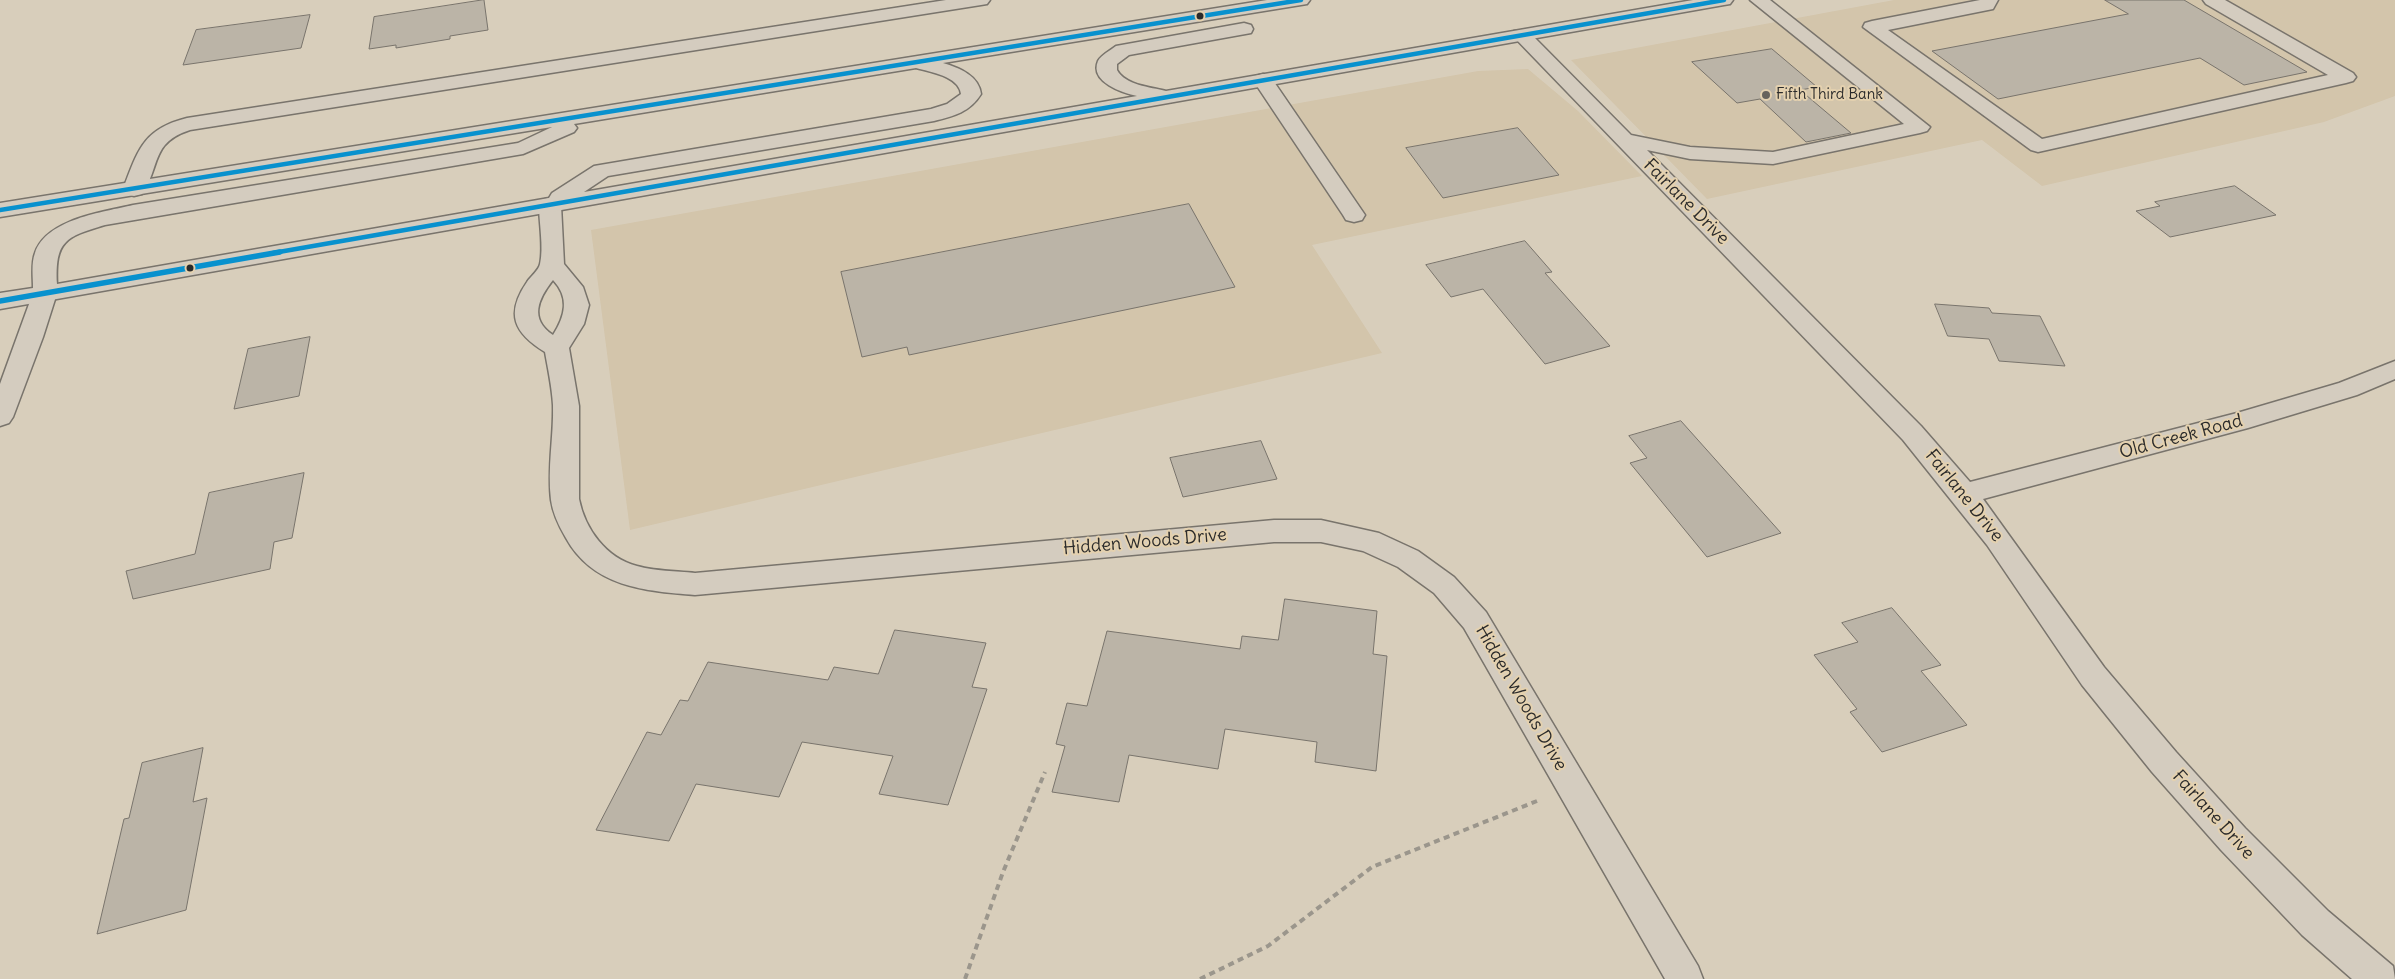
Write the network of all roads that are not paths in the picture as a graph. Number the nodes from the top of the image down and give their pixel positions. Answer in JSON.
{"nodes":[{"id":1,"x":981,"y":0,"type":"edge"},
{"id":2,"x":1665,"y":0,"type":"edge"},
{"id":3,"x":1724,"y":0,"type":"edge"},
{"id":4,"x":1759,"y":0,"type":"edge"},
{"id":5,"x":1989,"y":0,"type":"edge"},
{"id":6,"x":2212,"y":0,"type":"edge"},
{"id":7,"x":1307,"y":8,"type":"edge"},
{"id":8,"x":1646,"y":14,"type":"junction"},
{"id":9,"x":1264,"y":25,"type":"dead end"},
{"id":10,"x":1521,"y":35,"type":"junction"},
{"id":11,"x":917,"y":62,"type":"junction"},
{"id":12,"x":1263,"y":80,"type":"junction"},
{"id":13,"x":1164,"y":98,"type":"junction"},
{"id":14,"x":598,"y":114,"type":"junction"},
{"id":15,"x":1626,"y":140,"type":"junction"},
{"id":16,"x":134,"y":188,"type":"junction"},
{"id":17,"x":550,"y":205,"type":"junction"},
{"id":18,"x":0,"y":210,"type":"edge"},
{"id":19,"x":1354,"y":215,"type":"dead end"},
{"id":20,"x":552,"y":266,"type":"junction"},
{"id":21,"x":45,"y":293,"type":"junction"},
{"id":22,"x":0,"y":300,"type":"edge"},
{"id":23,"x":557,"y":348,"type":"junction"},
{"id":24,"x":2395,"y":370,"type":"edge"},
{"id":25,"x":3,"y":403,"type":"edge"},
{"id":26,"x":1964,"y":494,"type":"junction"},
{"id":27,"x":1685,"y":979,"type":"edge"},
{"id":28,"x":2380,"y":979,"type":"edge"}],
"edges":[{"from":1,"to":16,"type":"main road"},
{"from":2,"to":8,"type":"main road"},
{"from":3,"to":8,"type":"main road"},
{"from":4,"to":15,"type":"main road"},
{"from":5,"to":6,"type":"main road"},
{"from":7,"to":11,"type":"main road"},
{"from":8,"to":10,"type":"main road"},
{"from":9,"to":13,"type":"main road"},
{"from":10,"to":12,"type":"main road"},
{"from":10,"to":15,"type":"main road","name":"Fairlane Drive"},
{"from":11,"to":14,"type":"main road"},
{"from":11,"to":17,"type":"main road"},
{"from":12,"to":13,"type":"main road"},
{"from":12,"to":19,"type":"main road"},
{"from":13,"to":17,"type":"main road"},
{"from":14,"to":16,"type":"main road"},
{"from":14,"to":21,"type":"main road"},
{"from":15,"to":26,"type":"main road","name":"Fairlane Drive"},
{"from":16,"to":18,"type":"main road"},
{"from":17,"to":20,"type":"main road"},
{"from":17,"to":21,"type":"main road"},
{"from":20,"to":23,"type":"main road"},
{"from":20,"to":23,"type":"main road"},
{"from":21,"to":22,"type":"main road"},
{"from":21,"to":25,"type":"main road"},
{"from":23,"to":27,"type":"main road","name":"Hidden Woods Drive"},
{"from":24,"to":26,"type":"main road","name":"Old Creek Road"},
{"from":26,"to":28,"type":"main road","name":"Fairlane Drive"}]}
